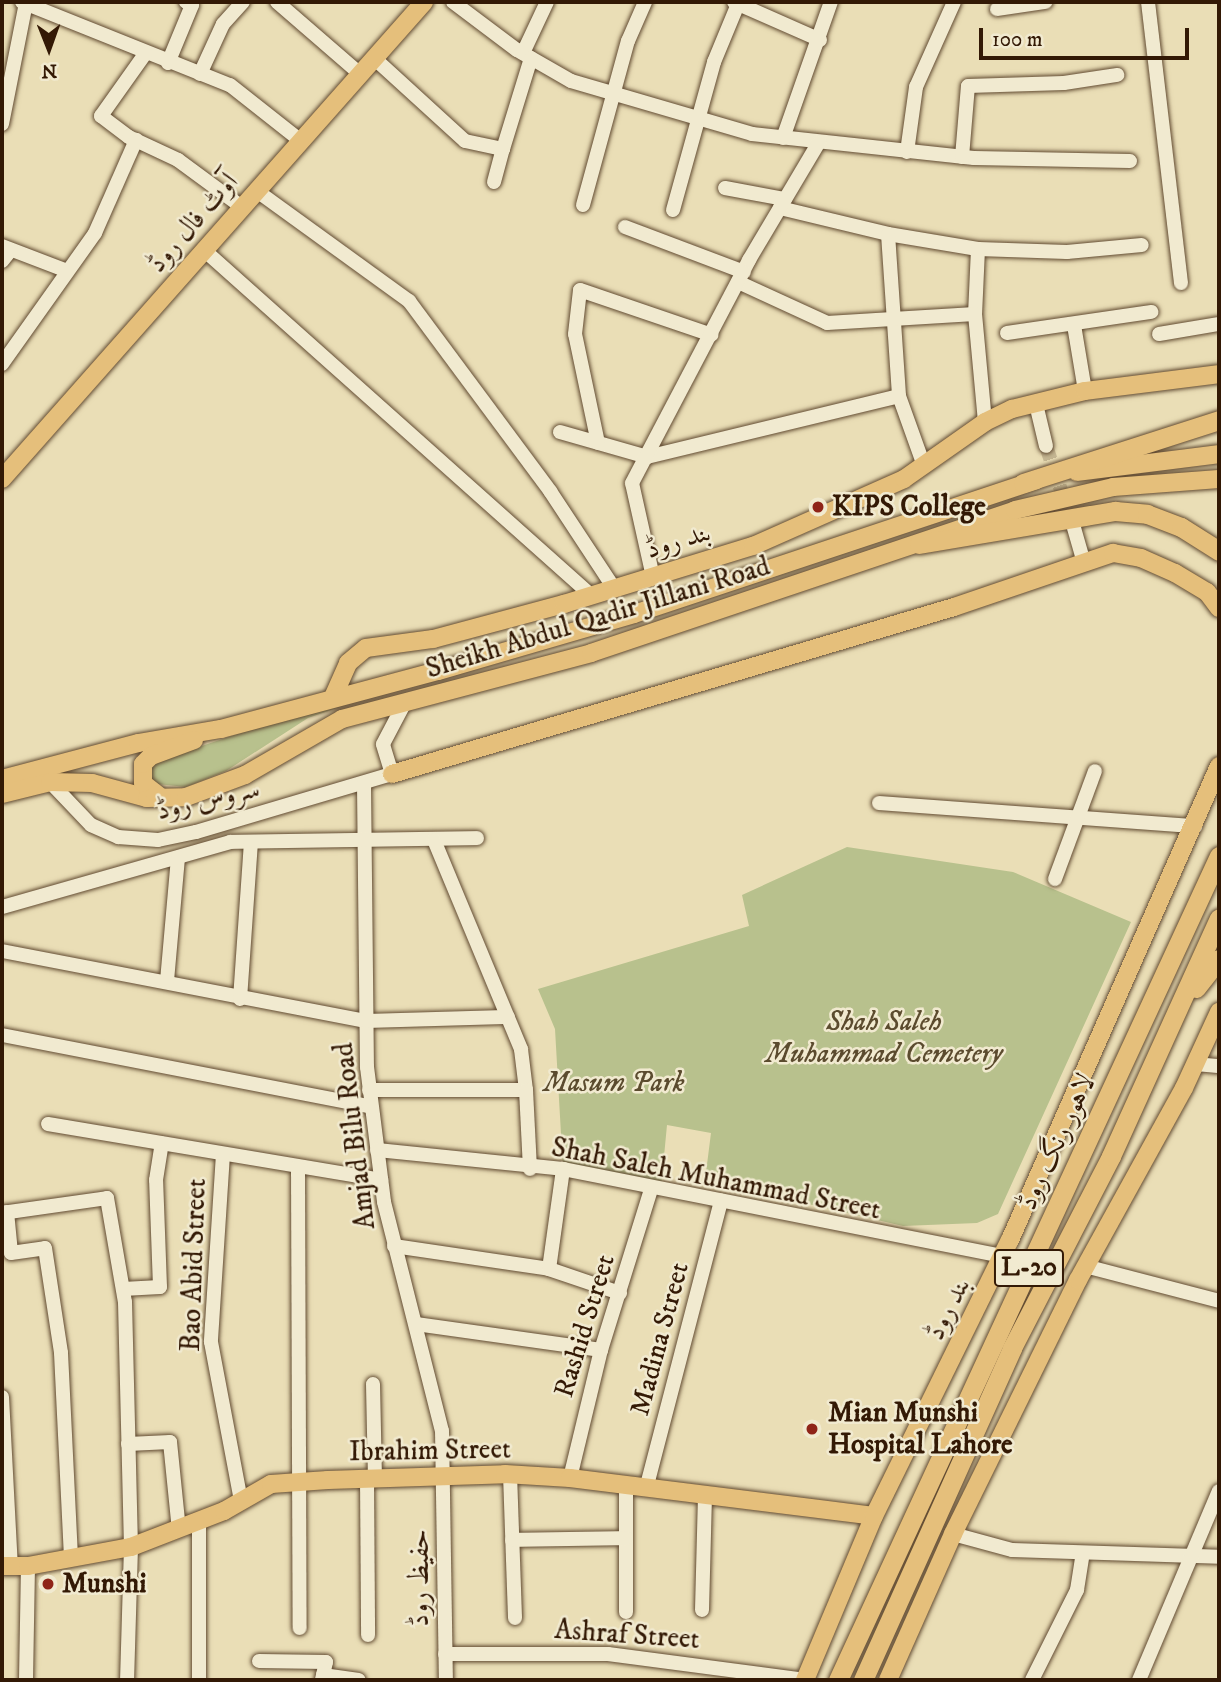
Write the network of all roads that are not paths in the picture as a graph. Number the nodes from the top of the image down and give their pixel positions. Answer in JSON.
{"nodes":[{"id":1,"x":24,"y":2,"type":"edge"},
{"id":2,"x":186,"y":2,"type":"edge"},
{"id":3,"x":243,"y":2,"type":"edge"},
{"id":4,"x":277,"y":2,"type":"edge"},
{"id":5,"x":424,"y":2,"type":"edge"},
{"id":6,"x":453,"y":2,"type":"edge"},
{"id":7,"x":547,"y":2,"type":"edge"},
{"id":8,"x":645,"y":2,"type":"edge"},
{"id":9,"x":831,"y":2,"type":"edge"},
{"id":10,"x":954,"y":2,"type":"edge"},
{"id":11,"x":1042,"y":2,"type":"edge"},
{"id":12,"x":1148,"y":2,"type":"edge"},
{"id":13,"x":736,"y":3,"type":"edge"},
{"id":14,"x":998,"y":9,"type":"dead end"},
{"id":15,"x":820,"y":40,"type":"junction"},
{"id":16,"x":145,"y":54,"type":"junction"},
{"id":17,"x":527,"y":56,"type":"junction"},
{"id":18,"x":374,"y":58,"type":"junction"},
{"id":19,"x":168,"y":63,"type":"junction"},
{"id":20,"x":200,"y":74,"type":"junction"},
{"id":21,"x":360,"y":74,"type":"junction"},
{"id":22,"x":1117,"y":75,"type":"dead end"},
{"id":23,"x":613,"y":94,"type":"junction"},
{"id":24,"x":700,"y":120,"type":"junction"},
{"id":25,"x":2,"y":124,"type":"edge"},
{"id":26,"x":783,"y":138,"type":"junction"},
{"id":27,"x":136,"y":140,"type":"junction"},
{"id":28,"x":301,"y":141,"type":"junction"},
{"id":29,"x":819,"y":142,"type":"junction"},
{"id":30,"x":503,"y":149,"type":"junction"},
{"id":31,"x":907,"y":152,"type":"junction"},
{"id":32,"x":962,"y":157,"type":"junction"},
{"id":33,"x":1130,"y":160,"type":"dead end"},
{"id":34,"x":494,"y":182,"type":"dead end"},
{"id":35,"x":726,"y":188,"type":"dead end"},
{"id":36,"x":257,"y":191,"type":"junction"},
{"id":37,"x":783,"y":203,"type":"junction"},
{"id":38,"x":583,"y":205,"type":"dead end"},
{"id":39,"x":242,"y":208,"type":"junction"},
{"id":40,"x":673,"y":210,"type":"dead end"},
{"id":41,"x":625,"y":227,"type":"dead end"},
{"id":42,"x":888,"y":234,"type":"junction"},
{"id":43,"x":1142,"y":245,"type":"dead end"},
{"id":44,"x":978,"y":249,"type":"junction"},
{"id":45,"x":204,"y":250,"type":"junction"},
{"id":46,"x":5,"y":252,"type":"edge"},
{"id":47,"x":67,"y":271,"type":"junction"},
{"id":48,"x":741,"y":277,"type":"junction"},
{"id":49,"x":1181,"y":283,"type":"dead end"},
{"id":50,"x":1151,"y":312,"type":"dead end"},
{"id":51,"x":975,"y":314,"type":"junction"},
{"id":52,"x":897,"y":322,"type":"junction"},
{"id":53,"x":1219,"y":324,"type":"edge"},
{"id":54,"x":1074,"y":325,"type":"junction"},
{"id":55,"x":1007,"y":333,"type":"dead end"},
{"id":56,"x":1159,"y":334,"type":"dead end"},
{"id":57,"x":712,"y":335,"type":"junction"},
{"id":58,"x":2,"y":364,"type":"edge"},
{"id":59,"x":1219,"y":374,"type":"edge"},
{"id":60,"x":1085,"y":391,"type":"junction"},
{"id":61,"x":899,"y":396,"type":"junction"},
{"id":62,"x":1037,"y":404,"type":"junction"},
{"id":63,"x":1219,"y":420,"type":"edge"},
{"id":64,"x":985,"y":422,"type":"junction"},
{"id":65,"x":560,"y":432,"type":"dead end"},
{"id":66,"x":598,"y":443,"type":"junction"},
{"id":67,"x":1046,"y":446,"type":"tunnel mouth"},
{"id":68,"x":1219,"y":454,"type":"edge"},
{"id":69,"x":647,"y":457,"type":"junction"},
{"id":70,"x":924,"y":466,"type":"junction"},
{"id":71,"x":5,"y":471,"type":"edge"},
{"id":72,"x":1219,"y":479,"type":"edge"},
{"id":73,"x":1023,"y":483,"type":"junction"},
{"id":74,"x":1074,"y":528,"type":"dead end"},
{"id":75,"x":919,"y":544,"type":"junction"},
{"id":76,"x":1219,"y":551,"type":"edge"},
{"id":77,"x":1084,"y":562,"type":"junction"},
{"id":78,"x":653,"y":577,"type":"junction"},
{"id":79,"x":614,"y":589,"type":"junction"},
{"id":80,"x":592,"y":596,"type":"junction"},
{"id":81,"x":1219,"y":608,"type":"edge"},
{"id":82,"x":334,"y":695,"type":"junction"},
{"id":83,"x":404,"y":704,"type":"junction"},
{"id":84,"x":221,"y":729,"type":"junction"},
{"id":85,"x":1219,"y":766,"type":"edge"},
{"id":86,"x":1095,"y":771,"type":"dead end"},
{"id":87,"x":392,"y":774,"type":"junction"},
{"id":88,"x":2,"y":779,"type":"edge"},
{"id":89,"x":50,"y":782,"type":"junction"},
{"id":90,"x":365,"y":784,"type":"junction"},
{"id":91,"x":2,"y":794,"type":"edge"},
{"id":92,"x":162,"y":798,"type":"junction"},
{"id":93,"x":879,"y":803,"type":"dead end"},
{"id":94,"x":1075,"y":820,"type":"junction"},
{"id":95,"x":1195,"y":826,"type":"junction"},
{"id":96,"x":477,"y":838,"type":"dead end"},
{"id":97,"x":434,"y":839,"type":"junction"},
{"id":98,"x":251,"y":842,"type":"junction"},
{"id":99,"x":366,"y":842,"type":"junction"},
{"id":100,"x":1219,"y":856,"type":"edge"},
{"id":101,"x":178,"y":857,"type":"junction"},
{"id":102,"x":1055,"y":878,"type":"dead end"},
{"id":103,"x":2,"y":907,"type":"edge"},
{"id":104,"x":1219,"y":918,"type":"edge"},
{"id":105,"x":2,"y":951,"type":"edge"},
{"id":106,"x":1219,"y":959,"type":"edge"},
{"id":107,"x":167,"y":981,"type":"junction"},
{"id":108,"x":240,"y":999,"type":"junction"},
{"id":109,"x":1178,"y":1011,"type":"junction"},
{"id":110,"x":1219,"y":1013,"type":"edge"},
{"id":111,"x":508,"y":1017,"type":"junction"},
{"id":112,"x":366,"y":1021,"type":"junction"},
{"id":113,"x":2,"y":1035,"type":"edge"},
{"id":114,"x":1195,"y":1064,"type":"junction"},
{"id":115,"x":1219,"y":1066,"type":"edge"},
{"id":116,"x":369,"y":1090,"type":"junction"},
{"id":117,"x":526,"y":1090,"type":"junction"},
{"id":118,"x":371,"y":1107,"type":"junction"},
{"id":119,"x":48,"y":1124,"type":"dead end"},
{"id":120,"x":162,"y":1143,"type":"junction"},
{"id":121,"x":377,"y":1150,"type":"junction"},
{"id":122,"x":223,"y":1154,"type":"junction"},
{"id":123,"x":298,"y":1167,"type":"junction"},
{"id":124,"x":530,"y":1169,"type":"junction"},
{"id":125,"x":563,"y":1169,"type":"junction"},
{"id":126,"x":381,"y":1180,"type":"junction"},
{"id":127,"x":651,"y":1189,"type":"junction"},
{"id":128,"x":721,"y":1201,"type":"junction"},
{"id":129,"x":4,"y":1213,"type":"edge"},
{"id":130,"x":394,"y":1246,"type":"junction"},
{"id":131,"x":1003,"y":1256,"type":"junction"},
{"id":132,"x":1085,"y":1266,"type":"junction"},
{"id":133,"x":549,"y":1269,"type":"junction"},
{"id":134,"x":122,"y":1289,"type":"junction"},
{"id":135,"x":620,"y":1293,"type":"junction"},
{"id":136,"x":1219,"y":1301,"type":"edge"},
{"id":137,"x":416,"y":1324,"type":"junction"},
{"id":138,"x":601,"y":1350,"type":"junction"},
{"id":139,"x":373,"y":1384,"type":"dead end"},
{"id":140,"x":2,"y":1397,"type":"edge"},
{"id":141,"x":128,"y":1444,"type":"junction"},
{"id":142,"x":510,"y":1474,"type":"junction"},
{"id":143,"x":445,"y":1475,"type":"junction"},
{"id":144,"x":371,"y":1478,"type":"junction"},
{"id":145,"x":570,"y":1478,"type":"junction"},
{"id":146,"x":298,"y":1482,"type":"junction"},
{"id":147,"x":626,"y":1486,"type":"junction"},
{"id":148,"x":646,"y":1489,"type":"junction"},
{"id":149,"x":1219,"y":1492,"type":"edge"},
{"id":150,"x":705,"y":1493,"type":"junction"},
{"id":151,"x":241,"y":1501,"type":"junction"},
{"id":152,"x":874,"y":1516,"type":"junction"},
{"id":153,"x":199,"y":1522,"type":"junction"},
{"id":154,"x":179,"y":1530,"type":"junction"},
{"id":155,"x":953,"y":1534,"type":"junction"},
{"id":156,"x":626,"y":1538,"type":"junction"},
{"id":157,"x":512,"y":1541,"type":"junction"},
{"id":158,"x":131,"y":1547,"type":"junction"},
{"id":159,"x":1083,"y":1554,"type":"junction"},
{"id":160,"x":1219,"y":1557,"type":"edge"},
{"id":161,"x":71,"y":1558,"type":"junction"},
{"id":162,"x":1191,"y":1558,"type":"junction"},
{"id":163,"x":14,"y":1566,"type":"edge"},
{"id":164,"x":702,"y":1610,"type":"dead end"},
{"id":165,"x":626,"y":1612,"type":"dead end"},
{"id":166,"x":515,"y":1618,"type":"dead end"},
{"id":167,"x":300,"y":1628,"type":"dead end"},
{"id":168,"x":368,"y":1635,"type":"dead end"},
{"id":169,"x":446,"y":1654,"type":"junction"},
{"id":170,"x":259,"y":1661,"type":"dead end"},
{"id":171,"x":323,"y":1678,"type":"edge"},
{"id":172,"x":26,"y":1680,"type":"edge"},
{"id":173,"x":127,"y":1680,"type":"edge"},
{"id":174,"x":199,"y":1680,"type":"edge"},
{"id":175,"x":359,"y":1680,"type":"edge"},
{"id":176,"x":446,"y":1680,"type":"edge"},
{"id":177,"x":805,"y":1680,"type":"edge"},
{"id":178,"x":838,"y":1680,"type":"edge"},
{"id":179,"x":863,"y":1680,"type":"edge"},
{"id":180,"x":888,"y":1680,"type":"edge"},
{"id":181,"x":1032,"y":1680,"type":"edge"},
{"id":182,"x":1139,"y":1680,"type":"edge"}],
"edges":[{"from":1,"to":16,"type":"street"},
{"from":1,"to":25,"type":"street"},
{"from":2,"to":19,"type":"street"},
{"from":3,"to":20,"type":"street"},
{"from":4,"to":21,"type":"street"},
{"from":5,"to":18,"type":"main road","name":"آوٹ فال روڈ"},
{"from":6,"to":17,"type":"street"},
{"from":7,"to":17,"type":"street"},
{"from":8,"to":23,"type":"street"},
{"from":9,"to":15,"type":"street"},
{"from":10,"to":31,"type":"street"},
{"from":11,"to":14,"type":"street"},
{"from":12,"to":49,"type":"street"},
{"from":13,"to":15,"type":"street"},
{"from":13,"to":24,"type":"street"},
{"from":15,"to":26,"type":"street"},
{"from":16,"to":19,"type":"street"},
{"from":16,"to":27,"type":"street"},
{"from":17,"to":23,"type":"street"},
{"from":17,"to":30,"type":"street"},
{"from":18,"to":21,"type":"main road","name":"آوٹ فال روڈ"},
{"from":18,"to":30,"type":"street"},
{"from":19,"to":20,"type":"street"},
{"from":20,"to":28,"type":"street"},
{"from":21,"to":28,"type":"main road","name":"آوٹ فال روڈ"},
{"from":22,"to":32,"type":"street"},
{"from":23,"to":24,"type":"street"},
{"from":23,"to":38,"type":"street"},
{"from":24,"to":26,"type":"street"},
{"from":24,"to":40,"type":"street"},
{"from":26,"to":29,"type":"street"},
{"from":27,"to":39,"type":"street"},
{"from":27,"to":47,"type":"street"},
{"from":28,"to":36,"type":"main road","name":"آوٹ فال روڈ"},
{"from":29,"to":31,"type":"street"},
{"from":29,"to":37,"type":"street"},
{"from":30,"to":34,"type":"street"},
{"from":31,"to":32,"type":"street"},
{"from":32,"to":33,"type":"street"},
{"from":35,"to":37,"type":"street"},
{"from":36,"to":39,"type":"main road","name":"آوٹ فال روڈ"},
{"from":36,"to":79,"type":"street"},
{"from":37,"to":42,"type":"street"},
{"from":37,"to":48,"type":"street"},
{"from":39,"to":45,"type":"main road","name":"آوٹ فال روڈ"},
{"from":41,"to":48,"type":"street"},
{"from":42,"to":44,"type":"street"},
{"from":42,"to":52,"type":"street"},
{"from":43,"to":44,"type":"street"},
{"from":44,"to":51,"type":"street"},
{"from":45,"to":71,"type":"main road","name":"آوٹ فال روڈ"},
{"from":45,"to":80,"type":"street"},
{"from":46,"to":47,"type":"street"},
{"from":47,"to":58,"type":"street"},
{"from":48,"to":52,"type":"street"},
{"from":48,"to":57,"type":"street"},
{"from":50,"to":54,"type":"street"},
{"from":51,"to":52,"type":"street"},
{"from":51,"to":64,"type":"street"},
{"from":52,"to":61,"type":"street"},
{"from":53,"to":56,"type":"street"},
{"from":54,"to":55,"type":"street"},
{"from":54,"to":60,"type":"street"},
{"from":57,"to":66,"type":"street"},
{"from":57,"to":69,"type":"street"},
{"from":59,"to":60,"type":"main road","name":"بند روڈ"},
{"from":60,"to":62,"type":"main road","name":"بند روڈ"},
{"from":61,"to":69,"type":"street"},
{"from":61,"to":70,"type":"street"},
{"from":62,"to":64,"type":"main road","name":"بند روڈ"},
{"from":62,"to":67,"type":"street"},
{"from":63,"to":73,"type":"highway"},
{"from":64,"to":70,"type":"main road","name":"بند روڈ"},
{"from":65,"to":66,"type":"street"},
{"from":66,"to":69,"type":"street"},
{"from":68,"to":73,"type":"main road","name":"Sheikh Abdul Qadir Jillani Road"},
{"from":69,"to":78,"type":"street"},
{"from":70,"to":78,"type":"main road","name":"بند روڈ"},
{"from":72,"to":75,"type":"main road","name":"Sheikh Abdul Qadir Jillani Road"},
{"from":73,"to":82,"type":"main road","name":"Sheikh Abdul Qadir Jillani Road"},
{"from":74,"to":77,"type":"street"},
{"from":75,"to":76,"type":"highway"},
{"from":75,"to":83,"type":"main road","name":"Sheikh Abdul Qadir Jillani Road"},
{"from":77,"to":81,"type":"main road"},
{"from":77,"to":87,"type":"main road"},
{"from":78,"to":79,"type":"main road","name":"بند روڈ"},
{"from":79,"to":80,"type":"main road","name":"بند روڈ"},
{"from":80,"to":82,"type":"main road","name":"بند روڈ"},
{"from":82,"to":84,"type":"main road","name":"Sheikh Abdul Qadir Jillani Road"},
{"from":83,"to":87,"type":"street"},
{"from":83,"to":92,"type":"main road","name":"Sheikh Abdul Qadir Jillani Road"},
{"from":84,"to":88,"type":"main road","name":"Sheikh Abdul Qadir Jillani Road"},
{"from":84,"to":92,"type":"main road"},
{"from":85,"to":95,"type":"main road","name":"بند روڈ"},
{"from":86,"to":94,"type":"street"},
{"from":87,"to":90,"type":"street","name":"سروس روڈ"},
{"from":89,"to":90,"type":"street","name":"سروس روڈ"},
{"from":89,"to":91,"type":"main road","name":"Sheikh Abdul Qadir Jillani Road"},
{"from":89,"to":92,"type":"main road","name":"Sheikh Abdul Qadir Jillani Road"},
{"from":90,"to":99,"type":"street","name":"Amjad Bilu Road"},
{"from":93,"to":94,"type":"street"},
{"from":94,"to":95,"type":"street"},
{"from":94,"to":102,"type":"street"},
{"from":95,"to":131,"type":"main road","name":"بند روڈ"},
{"from":96,"to":97,"type":"street"},
{"from":97,"to":99,"type":"street"},
{"from":97,"to":111,"type":"street"},
{"from":98,"to":99,"type":"street"},
{"from":98,"to":101,"type":"street"},
{"from":98,"to":108,"type":"street"},
{"from":99,"to":112,"type":"street","name":"Amjad Bilu Road"},
{"from":100,"to":178,"type":"highway","name":"لاہور رنگ روڈ","number":"L-20"},
{"from":101,"to":103,"type":"street"},
{"from":101,"to":107,"type":"street"},
{"from":104,"to":109,"type":"highway","name":"لاہور رنگ روڈ","number":"L-20"},
{"from":105,"to":107,"type":"street"},
{"from":106,"to":109,"type":"highway"},
{"from":107,"to":108,"type":"street"},
{"from":108,"to":112,"type":"street"},
{"from":109,"to":179,"type":"highway","name":"لاہور رنگ روڈ","number":"L-20"},
{"from":110,"to":114,"type":"main road"},
{"from":111,"to":112,"type":"street"},
{"from":111,"to":117,"type":"street"},
{"from":112,"to":116,"type":"street","name":"Amjad Bilu Road"},
{"from":113,"to":118,"type":"street"},
{"from":114,"to":115,"type":"street"},
{"from":114,"to":132,"type":"main road"},
{"from":116,"to":117,"type":"street"},
{"from":116,"to":118,"type":"street","name":"Amjad Bilu Road"},
{"from":117,"to":124,"type":"street"},
{"from":118,"to":121,"type":"street","name":"Amjad Bilu Road"},
{"from":119,"to":120,"type":"street"},
{"from":120,"to":122,"type":"street"},
{"from":120,"to":134,"type":"street"},
{"from":121,"to":124,"type":"street","name":"Shah Saleh Muhammad Street"},
{"from":121,"to":126,"type":"street","name":"Amjad Bilu Road"},
{"from":122,"to":123,"type":"street"},
{"from":122,"to":151,"type":"street","name":"Bao Abid Street"},
{"from":123,"to":126,"type":"street"},
{"from":123,"to":146,"type":"street"},
{"from":124,"to":125,"type":"street","name":"Shah Saleh Muhammad Street"},
{"from":125,"to":127,"type":"street","name":"Shah Saleh Muhammad Street"},
{"from":125,"to":133,"type":"street"},
{"from":126,"to":130,"type":"street","name":"Amjad Bilu Road"},
{"from":127,"to":128,"type":"street","name":"Shah Saleh Muhammad Street"},
{"from":127,"to":135,"type":"street","name":"Rashid Street"},
{"from":128,"to":131,"type":"street","name":"Shah Saleh Muhammad Street"},
{"from":128,"to":148,"type":"street","name":"Madina Street"},
{"from":129,"to":134,"type":"street"},
{"from":129,"to":161,"type":"street"},
{"from":130,"to":133,"type":"street"},
{"from":130,"to":137,"type":"street","name":"Amjad Bilu Road"},
{"from":131,"to":152,"type":"main road","name":"بند روڈ"},
{"from":132,"to":136,"type":"street"},
{"from":132,"to":155,"type":"main road"},
{"from":133,"to":135,"type":"street"},
{"from":134,"to":141,"type":"street"},
{"from":135,"to":138,"type":"street","name":"Rashid Street"},
{"from":137,"to":138,"type":"street"},
{"from":137,"to":143,"type":"street","name":"Amjad Bilu Road"},
{"from":138,"to":145,"type":"street","name":"Rashid Street"},
{"from":139,"to":144,"type":"street"},
{"from":140,"to":163,"type":"street"},
{"from":141,"to":154,"type":"street"},
{"from":141,"to":158,"type":"street"},
{"from":142,"to":143,"type":"main road","name":"Ibrahim Street"},
{"from":142,"to":145,"type":"main road","name":"Ibrahim Street"},
{"from":142,"to":157,"type":"street"},
{"from":143,"to":144,"type":"main road","name":"Ibrahim Street"},
{"from":143,"to":169,"type":"street","name":"حفیظ روڈ"},
{"from":144,"to":146,"type":"main road","name":"Ibrahim Street"},
{"from":144,"to":168,"type":"street"},
{"from":145,"to":147,"type":"main road","name":"Ibrahim Street"},
{"from":146,"to":151,"type":"main road","name":"Ibrahim Street"},
{"from":146,"to":167,"type":"street"},
{"from":147,"to":148,"type":"main road","name":"Ibrahim Street"},
{"from":147,"to":156,"type":"street"},
{"from":148,"to":150,"type":"main road","name":"Ibrahim Street"},
{"from":149,"to":162,"type":"street"},
{"from":150,"to":152,"type":"main road","name":"Ibrahim Street"},
{"from":150,"to":164,"type":"street"},
{"from":151,"to":153,"type":"main road","name":"Ibrahim Street"},
{"from":152,"to":177,"type":"main road","name":"بند روڈ"},
{"from":153,"to":154,"type":"main road","name":"Ibrahim Street"},
{"from":153,"to":174,"type":"street"},
{"from":154,"to":158,"type":"main road","name":"Ibrahim Street"},
{"from":155,"to":159,"type":"street"},
{"from":155,"to":180,"type":"main road"},
{"from":156,"to":157,"type":"street"},
{"from":156,"to":165,"type":"street"},
{"from":157,"to":166,"type":"street"},
{"from":158,"to":161,"type":"main road","name":"Ibrahim Street"},
{"from":158,"to":173,"type":"street"},
{"from":159,"to":162,"type":"street"},
{"from":159,"to":181,"type":"street"},
{"from":160,"to":162,"type":"street"},
{"from":161,"to":163,"type":"main road","name":"Ibrahim Street"},
{"from":162,"to":182,"type":"street"},
{"from":163,"to":172,"type":"street"},
{"from":169,"to":176,"type":"street","name":"حفیظ روڈ"},
{"from":169,"to":177,"type":"street","name":"Ashraf Street"},
{"from":170,"to":171,"type":"street"},
{"from":171,"to":175,"type":"street"}]}
